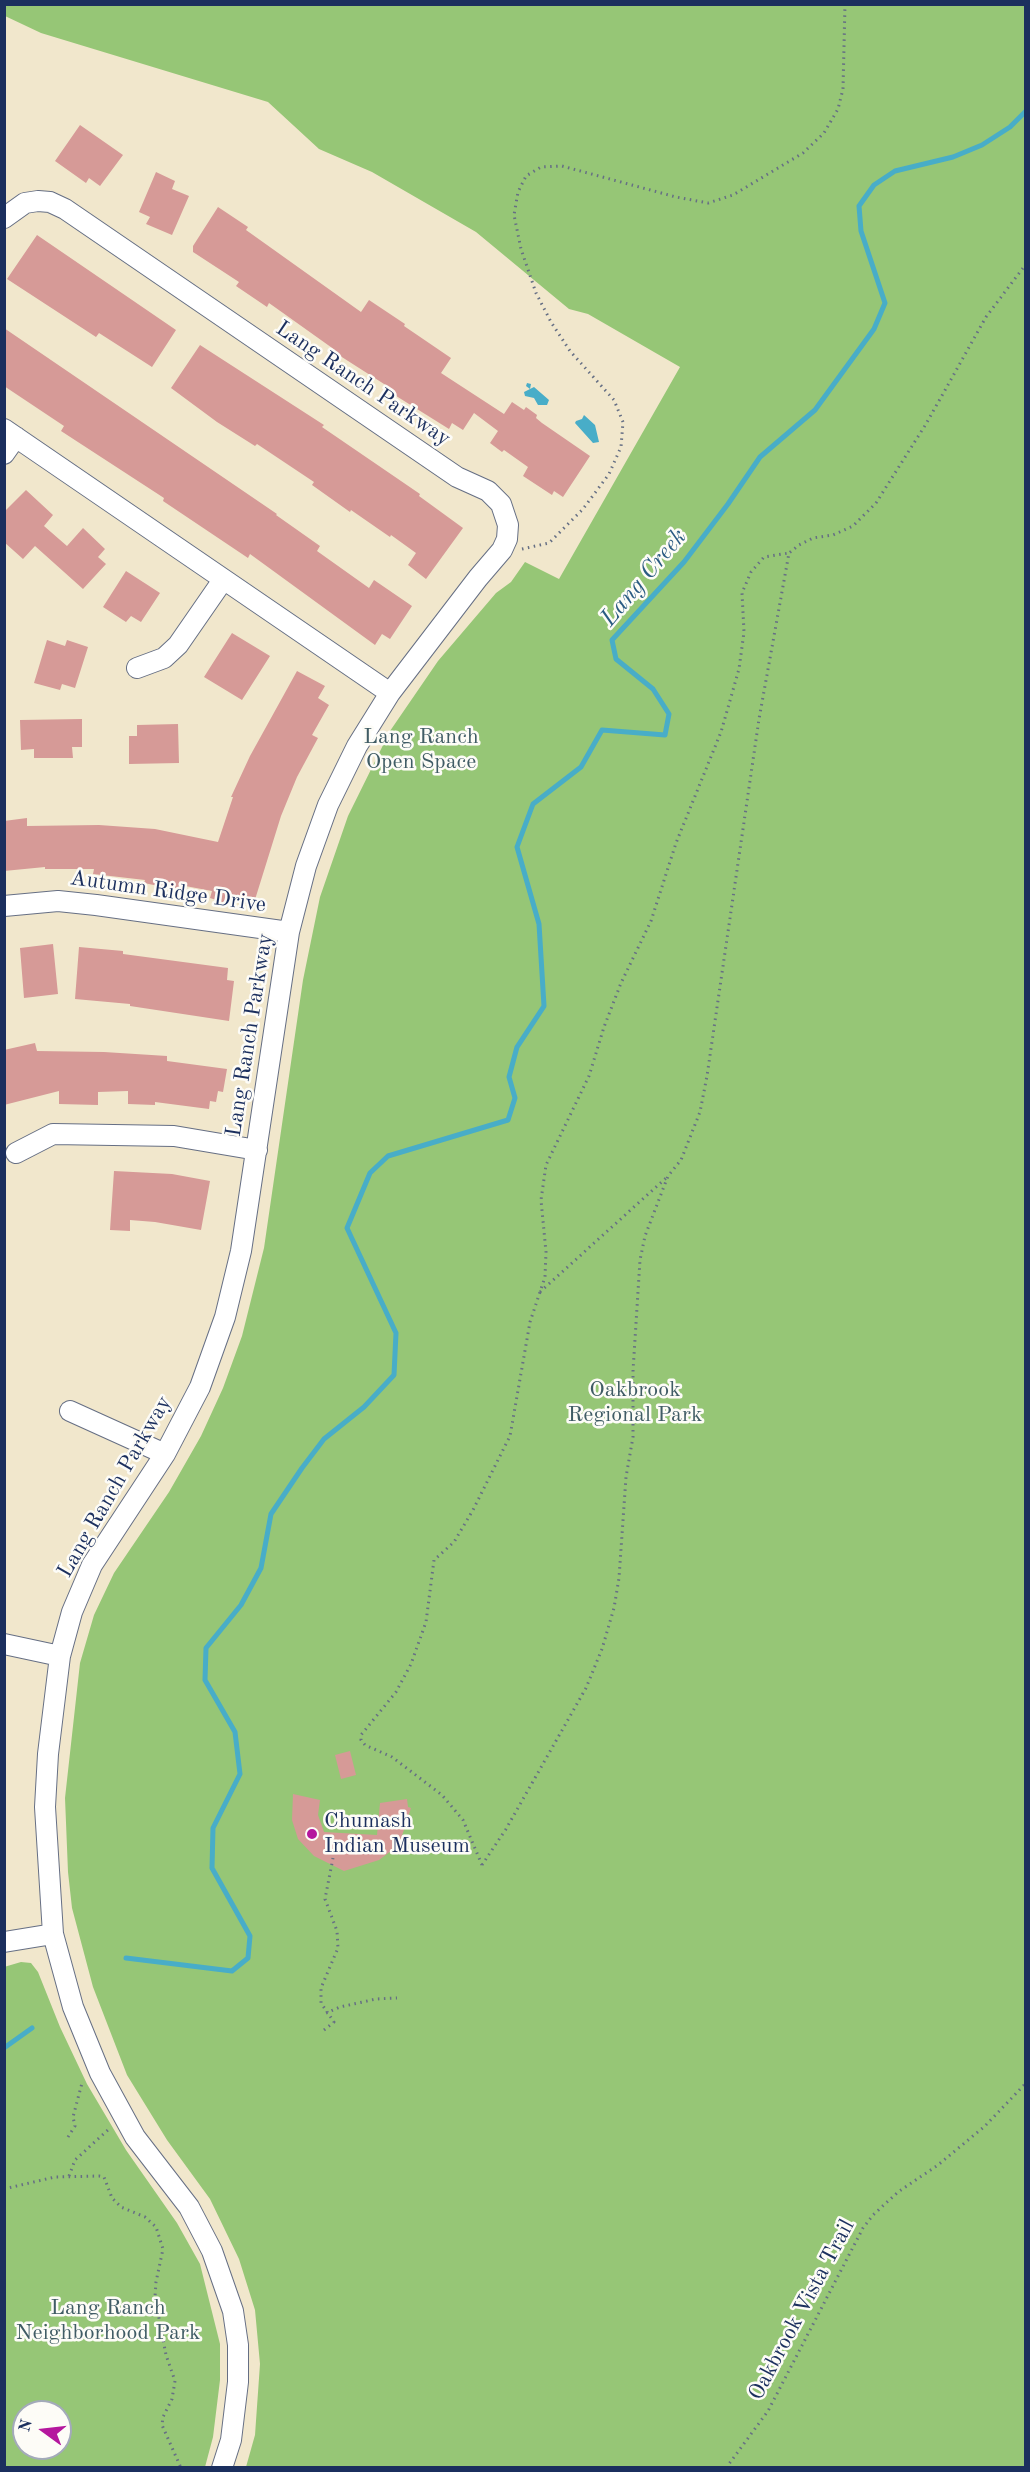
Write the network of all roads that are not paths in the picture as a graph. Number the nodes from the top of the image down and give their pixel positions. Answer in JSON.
{"nodes":[{"id":1,"x":4,"y":218,"type":"edge"},
{"id":2,"x":10,"y":433,"type":"edge"},
{"id":3,"x":4,"y":454,"type":"edge"},
{"id":4,"x":223,"y":580,"type":"junction"},
{"id":5,"x":137,"y":668,"type":"dead end"},
{"id":6,"x":390,"y":693,"type":"junction"},
{"id":7,"x":4,"y":906,"type":"edge"},
{"id":8,"x":290,"y":932,"type":"junction"},
{"id":9,"x":257,"y":1150,"type":"junction"},
{"id":10,"x":16,"y":1153,"type":"dead end"},
{"id":11,"x":70,"y":1411,"type":"dead end"},
{"id":12,"x":165,"y":1454,"type":"junction"},
{"id":13,"x":4,"y":1644,"type":"edge"},
{"id":14,"x":60,"y":1656,"type":"junction"},
{"id":15,"x":53,"y":1934,"type":"junction"},
{"id":16,"x":4,"y":1942,"type":"edge"},
{"id":17,"x":222,"y":2468,"type":"edge"}],
"edges":[{"from":1,"to":6,"type":"street","name":"Lang Ranch Parkway"},
{"from":2,"to":3,"type":"street"},
{"from":2,"to":4,"type":"street"},
{"from":4,"to":5,"type":"street"},
{"from":4,"to":6,"type":"street"},
{"from":6,"to":8,"type":"street","name":"Lang Ranch Parkway"},
{"from":7,"to":8,"type":"street","name":"Autumn Ridge Drive"},
{"from":8,"to":9,"type":"street","name":"Lang Ranch Parkway"},
{"from":9,"to":10,"type":"street"},
{"from":9,"to":12,"type":"street","name":"Lang Ranch Parkway"},
{"from":11,"to":12,"type":"street"},
{"from":12,"to":14,"type":"street","name":"Lang Ranch Parkway"},
{"from":13,"to":14,"type":"street"},
{"from":14,"to":15,"type":"street","name":"Lang Ranch Parkway"},
{"from":15,"to":16,"type":"street"},
{"from":15,"to":17,"type":"street","name":"Lang Ranch Parkway"}]}
